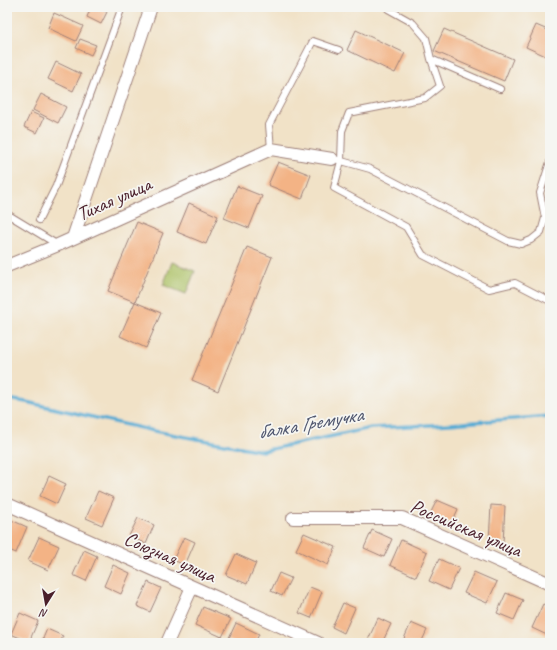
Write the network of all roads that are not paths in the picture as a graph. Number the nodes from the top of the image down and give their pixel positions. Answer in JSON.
{"nodes":[{"id":1,"x":122,"y":7,"type":"edge"},
{"id":2,"x":152,"y":7,"type":"edge"},
{"id":3,"x":388,"y":7,"type":"edge"},
{"id":4,"x":339,"y":50,"type":"dead end"},
{"id":5,"x":431,"y":59,"type":"junction"},
{"id":6,"x":500,"y":89,"type":"dead end"},
{"id":7,"x":271,"y":149,"type":"junction"},
{"id":8,"x":336,"y":160,"type":"junction"},
{"id":9,"x":550,"y":162,"type":"edge"},
{"id":10,"x":7,"y":214,"type":"edge"},
{"id":11,"x":39,"y":220,"type":"dead end"},
{"id":12,"x":73,"y":238,"type":"junction"},
{"id":13,"x":58,"y":245,"type":"junction"},
{"id":14,"x":7,"y":266,"type":"edge"},
{"id":15,"x":550,"y":301,"type":"edge"},
{"id":16,"x":7,"y":504,"type":"edge"},
{"id":17,"x":293,"y":518,"type":"dead end"},
{"id":18,"x":550,"y":584,"type":"edge"},
{"id":19,"x":192,"y":587,"type":"junction"},
{"id":20,"x":167,"y":643,"type":"edge"},
{"id":21,"x":318,"y":643,"type":"edge"}],
"edges":[{"from":1,"to":11,"type":"lane"},
{"from":2,"to":12,"type":"street","name":"Тихая улица"},
{"from":3,"to":5,"type":"lane"},
{"from":4,"to":7,"type":"lane"},
{"from":5,"to":6,"type":"lane"},
{"from":5,"to":8,"type":"lane"},
{"from":7,"to":8,"type":"street"},
{"from":7,"to":12,"type":"street","name":"Тихая улица"},
{"from":8,"to":9,"type":"lane"},
{"from":8,"to":15,"type":"lane"},
{"from":10,"to":13,"type":"lane"},
{"from":12,"to":13,"type":"street"},
{"from":13,"to":14,"type":"street"},
{"from":16,"to":19,"type":"street","name":"Союзная улица"},
{"from":17,"to":18,"type":"street","name":"Российская улица"},
{"from":19,"to":20,"type":"street"},
{"from":19,"to":21,"type":"street","name":"Союзная улица"}]}
